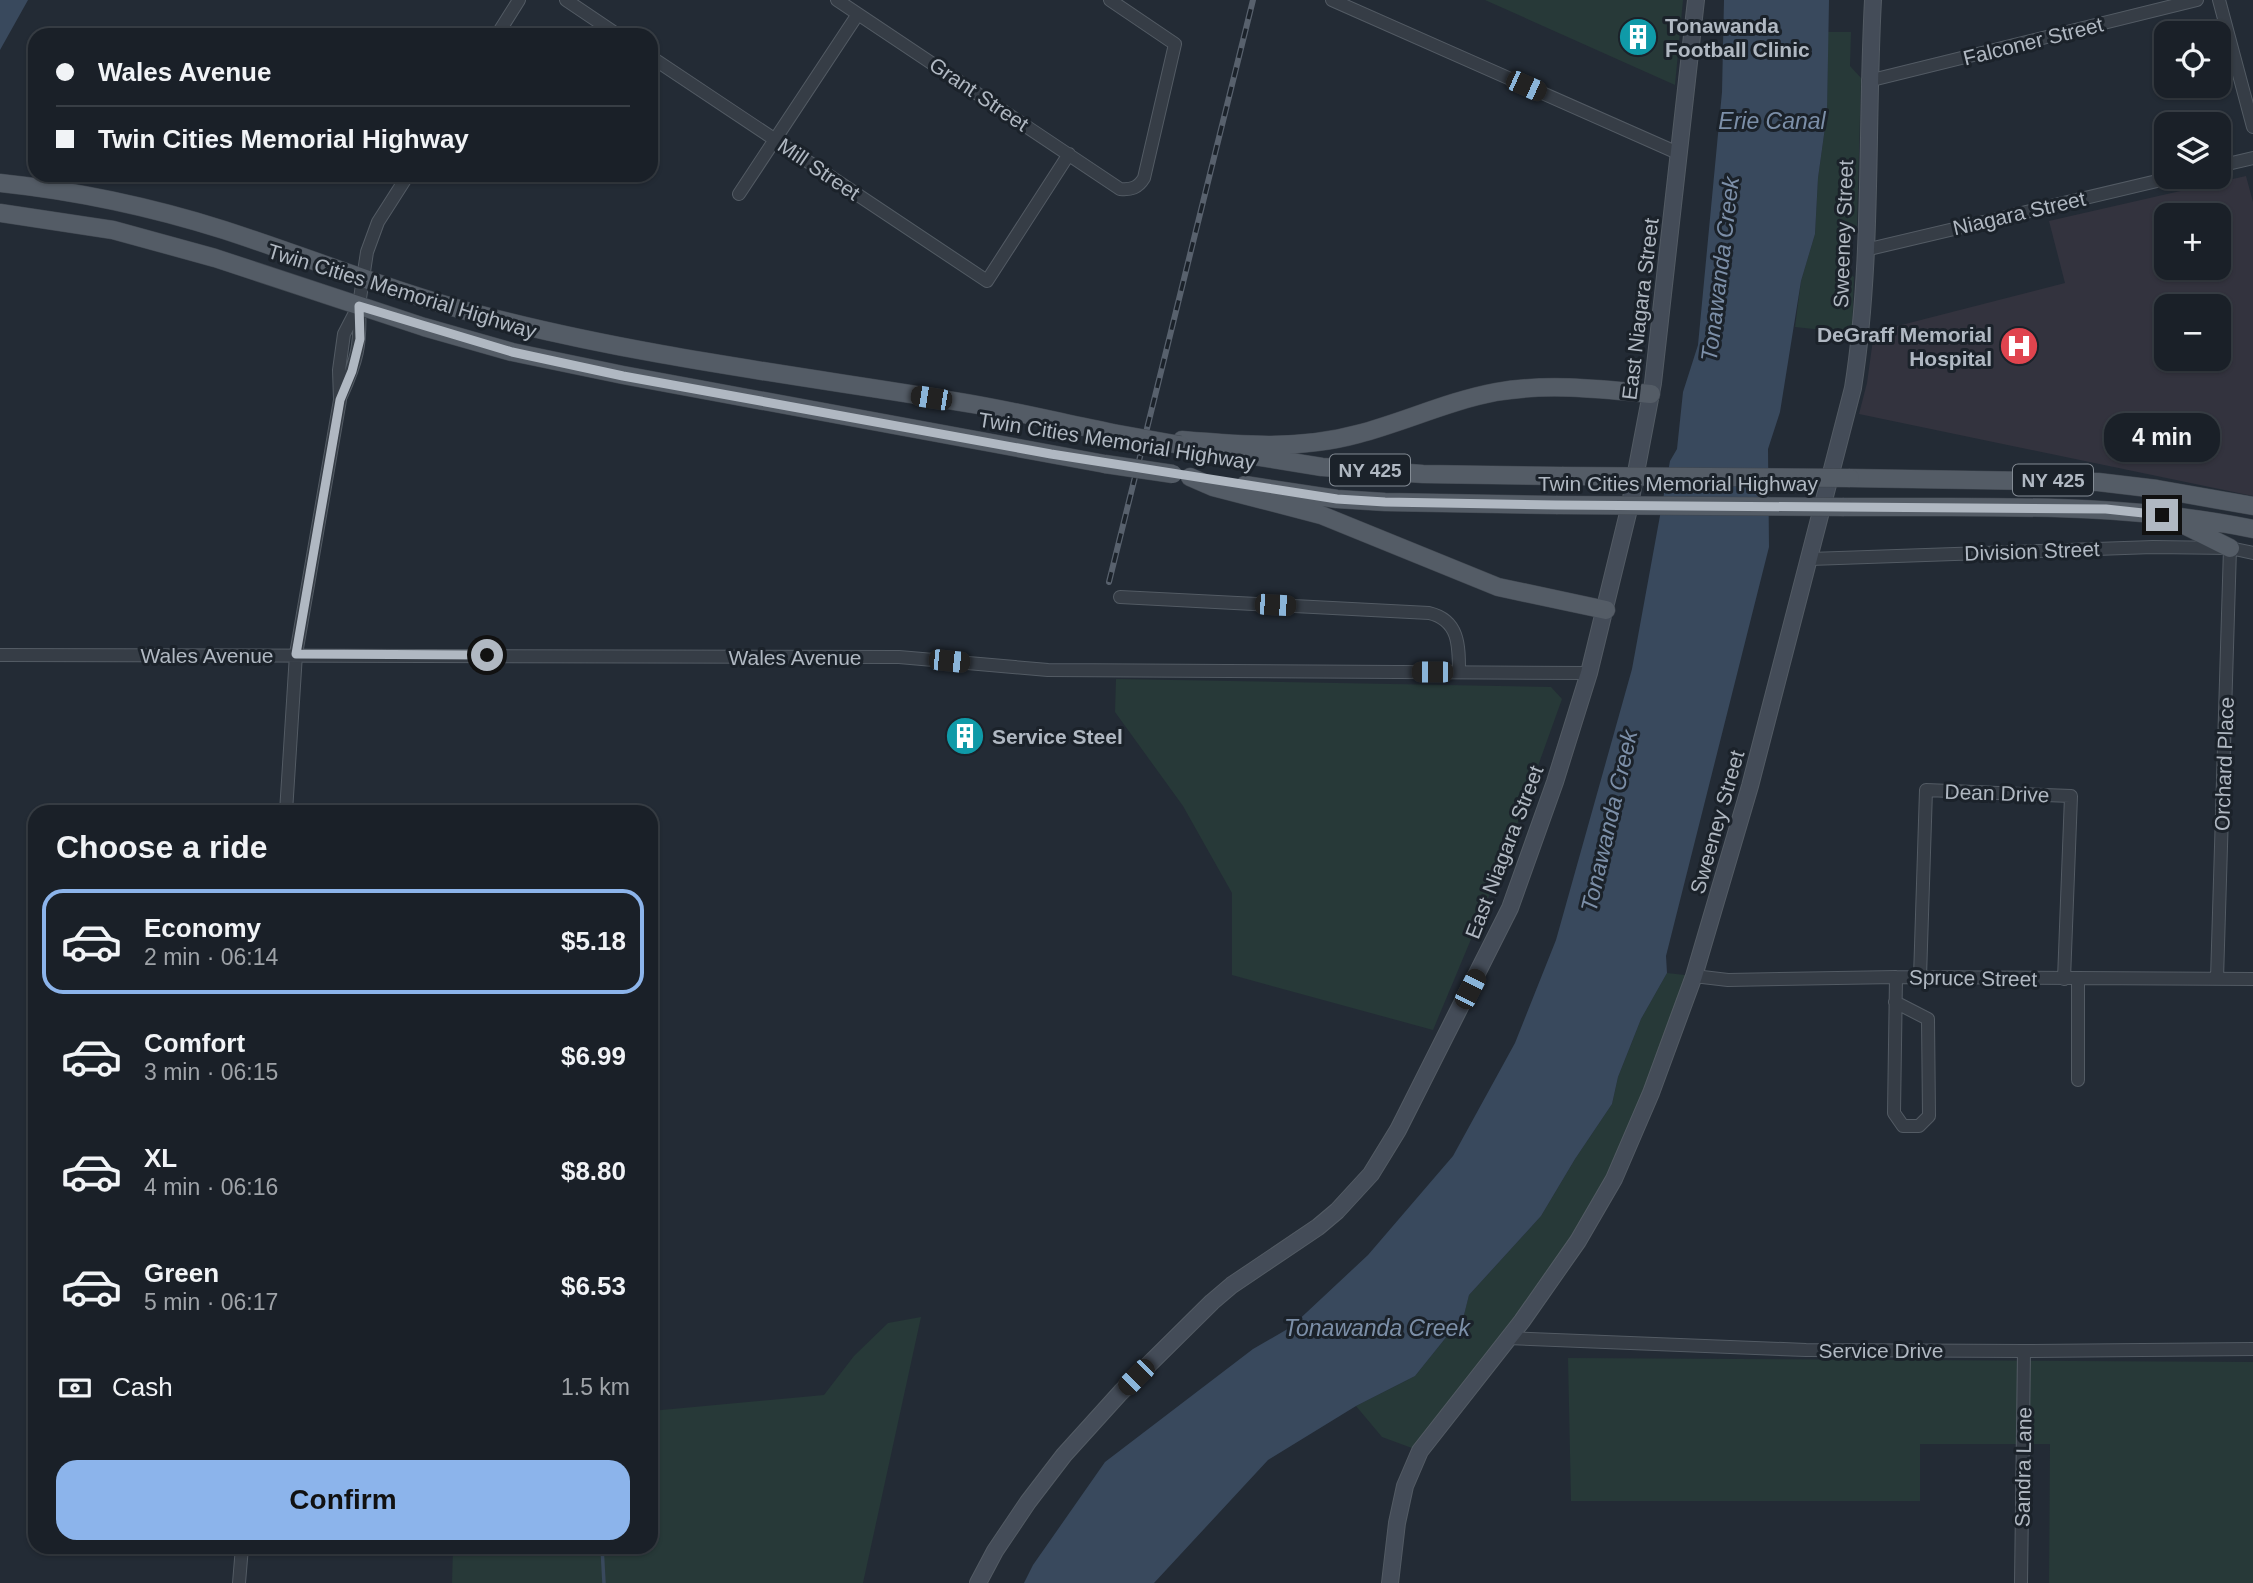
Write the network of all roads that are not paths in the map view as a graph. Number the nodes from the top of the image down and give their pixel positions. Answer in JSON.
{"nodes":[{"id":1,"x":519,"y":0,"type":"edge"},
{"id":2,"x":565,"y":0,"type":"edge"},
{"id":3,"x":837,"y":0,"type":"edge"},
{"id":4,"x":1110,"y":0,"type":"edge"},
{"id":5,"x":1332,"y":0,"type":"edge"},
{"id":6,"x":1696,"y":0,"type":"edge"},
{"id":7,"x":1873,"y":0,"type":"edge"},
{"id":8,"x":2197,"y":0,"type":"edge"},
{"id":9,"x":2220,"y":0,"type":"edge"},
{"id":10,"x":858,"y":14,"type":"junction"},
{"id":11,"x":501,"y":28,"type":"edge"},
{"id":12,"x":607,"y":28,"type":"edge"},
{"id":13,"x":658,"y":62,"type":"edge"},
{"id":14,"x":1868,"y":81,"type":"junction"},
{"id":15,"x":2253,"y":127,"type":"edge"},
{"id":16,"x":775,"y":139,"type":"junction"},
{"id":17,"x":1069,"y":154,"type":"junction"},
{"id":18,"x":1680,"y":154,"type":"junction"},
{"id":19,"x":2253,"y":158,"type":"edge"},
{"id":20,"x":2231,"y":163,"type":"edge"},
{"id":21,"x":404,"y":182,"type":"edge"},
{"id":22,"x":2154,"y":182,"type":"edge"},
{"id":23,"x":0,"y":183,"type":"edge"},
{"id":24,"x":739,"y":194,"type":"dead end"},
{"id":25,"x":0,"y":213,"type":"edge"},
{"id":26,"x":1865,"y":250,"type":"junction"},
{"id":27,"x":363,"y":277,"type":"junction"},
{"id":28,"x":359,"y":306,"type":"junction"},
{"id":29,"x":1651,"y":394,"type":"junction"},
{"id":30,"x":1181,"y":442,"type":"junction"},
{"id":31,"x":1181,"y":476,"type":"junction"},
{"id":32,"x":2253,"y":506,"type":"edge"},
{"id":33,"x":2162,"y":515,"type":"junction"},
{"id":34,"x":2253,"y":529,"type":"edge"},
{"id":35,"x":2230,"y":548,"type":"junction"},
{"id":36,"x":2253,"y":553,"type":"edge"},
{"id":37,"x":1810,"y":559,"type":"junction"},
{"id":38,"x":1120,"y":597,"type":"dead end"},
{"id":39,"x":1606,"y":610,"type":"junction"},
{"id":40,"x":296,"y":654,"type":"junction"},
{"id":41,"x":0,"y":655,"type":"edge"},
{"id":42,"x":1459,"y":672,"type":"junction"},
{"id":43,"x":1589,"y":673,"type":"junction"},
{"id":44,"x":286,"y":805,"type":"edge"},
{"id":45,"x":1694,"y":976,"type":"junction"},
{"id":46,"x":1896,"y":976,"type":"junction"},
{"id":47,"x":1920,"y":977,"type":"junction"},
{"id":48,"x":2064,"y":979,"type":"junction"},
{"id":49,"x":2078,"y":979,"type":"junction"},
{"id":50,"x":2217,"y":979,"type":"junction"},
{"id":51,"x":2253,"y":979,"type":"edge"},
{"id":52,"x":1895,"y":1002,"type":"junction"},
{"id":53,"x":2078,"y":1080,"type":"dead end"},
{"id":54,"x":1508,"y":1338,"type":"junction"},
{"id":55,"x":2253,"y":1349,"type":"edge"},
{"id":56,"x":2025,"y":1351,"type":"junction"},
{"id":57,"x":241,"y":1554,"type":"edge"},
{"id":58,"x":239,"y":1583,"type":"edge"},
{"id":59,"x":978,"y":1583,"type":"edge"},
{"id":60,"x":1390,"y":1583,"type":"edge"},
{"id":61,"x":2021,"y":1583,"type":"edge"}],
"edges":[{"from":1,"to":11,"type":"street"},
{"from":2,"to":12,"type":"street"},
{"from":3,"to":10,"type":"street","name":"Grant Street"},
{"from":4,"to":17,"type":"street","name":"Grant Street"},
{"from":5,"to":18,"type":"street"},
{"from":6,"to":18,"type":"street","name":"East Niagara Street"},
{"from":7,"to":14,"type":"street","name":"Sweeney Street"},
{"from":8,"to":14,"type":"street","name":"Falconer Street"},
{"from":9,"to":15,"type":"street"},
{"from":10,"to":16,"type":"street"},
{"from":10,"to":17,"type":"street","name":"Grant Street"},
{"from":13,"to":16,"type":"street","name":"Mill Street"},
{"from":14,"to":26,"type":"street","name":"Sweeney Street"},
{"from":16,"to":17,"type":"street","name":"Mill Street"},
{"from":16,"to":24,"type":"street"},
{"from":18,"to":29,"type":"street","name":"East Niagara Street"},
{"from":19,"to":20,"type":"street"},
{"from":21,"to":27,"type":"street"},
{"from":22,"to":26,"type":"street","name":"Niagara Street"},
{"from":23,"to":27,"type":"main road","name":"Twin Cities Memorial Highway"},
{"from":25,"to":28,"type":"main road","name":"Twin Cities Memorial Highway","number":"NY 425"},
{"from":26,"to":37,"type":"street","name":"Sweeney Street"},
{"from":27,"to":28,"type":"street"},
{"from":27,"to":30,"type":"main road","name":"Twin Cities Memorial Highway","bridge":true},
{"from":28,"to":31,"type":"main road","name":"Twin Cities Memorial Highway","number":"NY 425","bridge":true},
{"from":28,"to":40,"type":"street"},
{"from":29,"to":30,"type":"main road"},
{"from":29,"to":39,"type":"street","name":"East Niagara Street"},
{"from":30,"to":32,"type":"main road","name":"Twin Cities Memorial Highway","number":"NY 425","bridge":true},
{"from":31,"to":33,"type":"main road","name":"Twin Cities Memorial Highway","number":"NY 425","bridge":true},
{"from":31,"to":39,"type":"main road"},
{"from":33,"to":34,"type":"main road","name":"Twin Cities Memorial Highway","number":"NY 425"},
{"from":33,"to":35,"type":"main road"},
{"from":35,"to":36,"type":"street","name":"Division Street"},
{"from":35,"to":37,"type":"street","name":"Division Street"},
{"from":35,"to":50,"type":"street","name":"Orchard Place"},
{"from":37,"to":45,"type":"street","name":"Sweeney Street"},
{"from":38,"to":42,"type":"street"},
{"from":39,"to":43,"type":"street","name":"East Niagara Street"},
{"from":40,"to":41,"type":"street","name":"Wales Avenue"},
{"from":40,"to":42,"type":"street","name":"Wales Avenue"},
{"from":40,"to":44,"type":"street"},
{"from":42,"to":43,"type":"street","name":"Wales Avenue"},
{"from":43,"to":59,"type":"street","name":"East Niagara Street"},
{"from":45,"to":46,"type":"street","name":"Spruce Street"},
{"from":45,"to":54,"type":"street","name":"Sweeney Street"},
{"from":46,"to":47,"type":"street","name":"Spruce Street"},
{"from":46,"to":52,"type":"street"},
{"from":47,"to":48,"type":"street","name":"Spruce Street"},
{"from":47,"to":48,"type":"street","name":"Dean Drive"},
{"from":48,"to":49,"type":"street","name":"Spruce Street"},
{"from":49,"to":50,"type":"street","name":"Spruce Street"},
{"from":49,"to":53,"type":"street"},
{"from":50,"to":51,"type":"street","name":"Spruce Street"},
{"from":52,"to":52,"type":"street"},
{"from":54,"to":56,"type":"street","name":"Service Drive"},
{"from":54,"to":60,"type":"street","name":"Sweeney Street"},
{"from":55,"to":56,"type":"street","name":"Service Drive"},
{"from":56,"to":61,"type":"street","name":"Sandra Lane"},
{"from":57,"to":58,"type":"street"}]}
